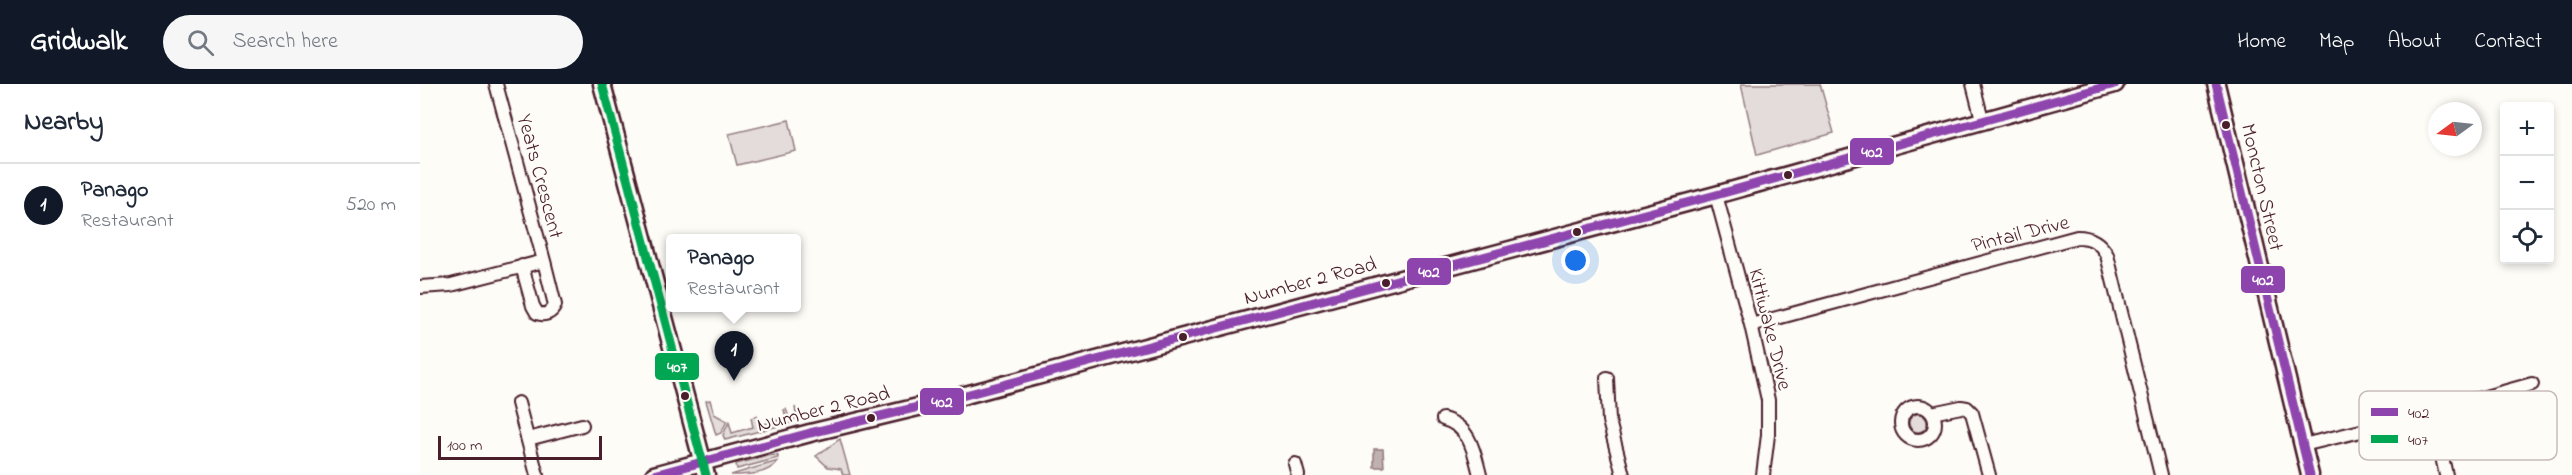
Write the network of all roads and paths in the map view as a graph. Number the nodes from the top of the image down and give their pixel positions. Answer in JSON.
{"nodes":[{"id":1,"x":496,"y":84,"type":"edge"},
{"id":2,"x":602,"y":84,"type":"edge"},
{"id":3,"x":1973,"y":84,"type":"edge"},
{"id":4,"x":2115,"y":84,"type":"edge"},
{"id":5,"x":2216,"y":84,"type":"edge"},
{"id":6,"x":1983,"y":123,"type":"junction"},
{"id":7,"x":1716,"y":195,"type":"junction"},
{"id":8,"x":544,"y":261,"type":"junction"},
{"id":9,"x":522,"y":266,"type":"junction"},
{"id":10,"x":420,"y":287,"type":"edge"},
{"id":11,"x":1751,"y":325,"type":"junction"},
{"id":12,"x":1607,"y":378,"type":"dead end"},
{"id":13,"x":2532,"y":384,"type":"dead end"},
{"id":14,"x":2507,"y":391,"type":"edge"},
{"id":15,"x":518,"y":403,"type":"dead end"},
{"id":16,"x":1932,"y":413,"type":"dead end"},
{"id":17,"x":1443,"y":419,"type":"dead end"},
{"id":18,"x":582,"y":425,"type":"dead end"},
{"id":19,"x":2359,"y":431,"type":"edge"},
{"id":20,"x":528,"y":439,"type":"junction"},
{"id":21,"x":2303,"y":445,"type":"junction"},
{"id":22,"x":2443,"y":460,"type":"edge"},
{"id":23,"x":704,"y":468,"type":"edge"},
{"id":24,"x":537,"y":475,"type":"edge"},
{"id":25,"x":654,"y":475,"type":"edge"},
{"id":26,"x":1480,"y":475,"type":"edge"},
{"id":27,"x":1623,"y":475,"type":"edge"},
{"id":28,"x":1763,"y":475,"type":"edge"},
{"id":29,"x":1989,"y":475,"type":"edge"},
{"id":30,"x":2161,"y":475,"type":"edge"},
{"id":31,"x":2310,"y":475,"type":"edge"},
{"id":32,"x":2446,"y":475,"type":"edge"}],
"edges":[{"from":1,"to":8,"type":"street","name":"Yeats Crescent"},
{"from":2,"to":23,"type":"street"},
{"from":3,"to":6,"type":"street"},
{"from":4,"to":6,"type":"street","name":"Number 2 Road"},
{"from":5,"to":21,"type":"street","name":"Moncton Street"},
{"from":6,"to":7,"type":"street","name":"Number 2 Road"},
{"from":7,"to":11,"type":"street","name":"Kittiwake Drive"},
{"from":7,"to":23,"type":"street","name":"Number 2 Road"},
{"from":8,"to":9,"type":"street","name":"Yeats Crescent"},
{"from":8,"to":9,"type":"street"},
{"from":9,"to":10,"type":"street","name":"Yeats Crescent"},
{"from":11,"to":28,"type":"street","name":"Kittiwake Drive"},
{"from":11,"to":30,"type":"street","name":"Pintail Drive"},
{"from":12,"to":27,"type":"street"},
{"from":13,"to":14,"type":"street"},
{"from":15,"to":20,"type":"street"},
{"from":16,"to":29,"type":"street"},
{"from":17,"to":26,"type":"street"},
{"from":18,"to":20,"type":"street"},
{"from":19,"to":21,"type":"street"},
{"from":20,"to":24,"type":"street"},
{"from":21,"to":31,"type":"street","name":"Moncton Street"},
{"from":22,"to":32,"type":"street"},
{"from":23,"to":25,"type":"street","name":"Number 2 Road"}]}
